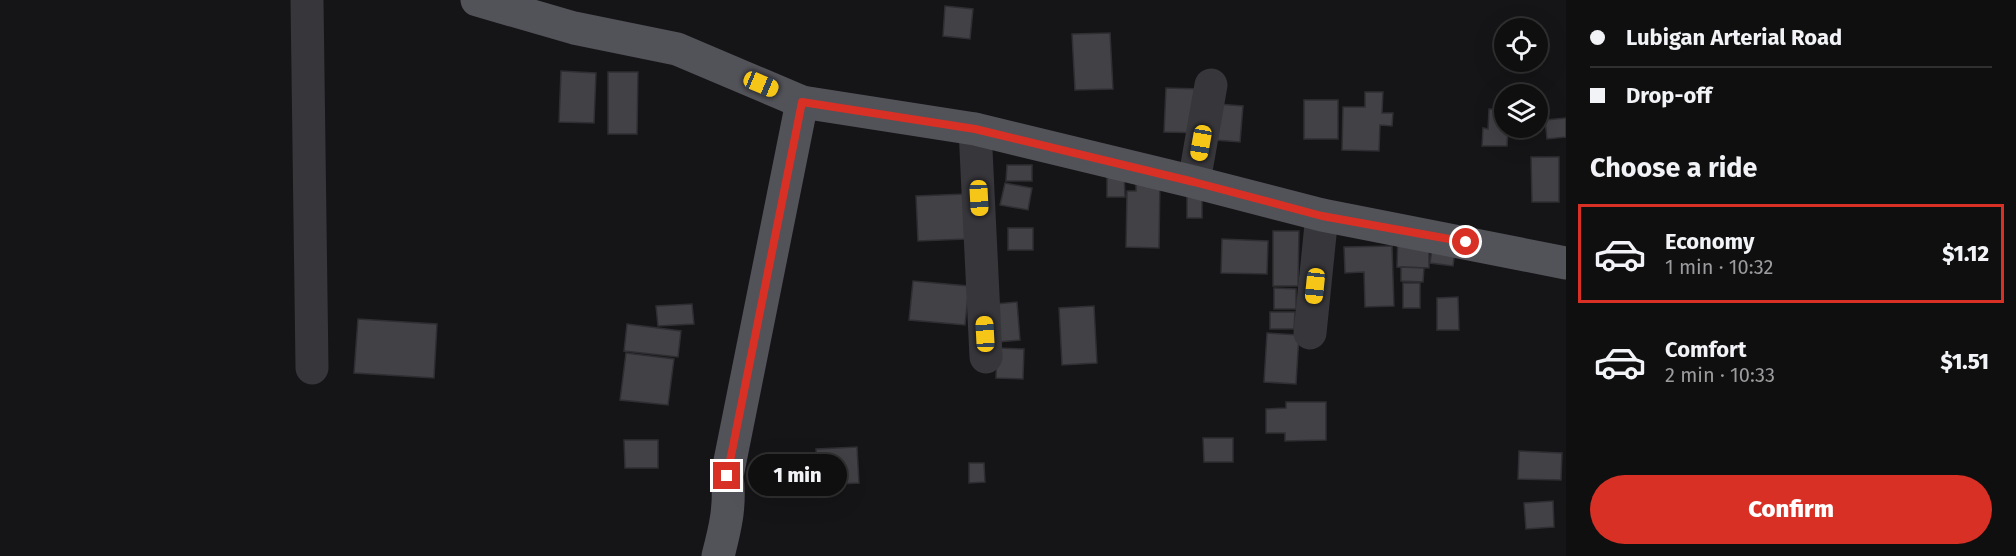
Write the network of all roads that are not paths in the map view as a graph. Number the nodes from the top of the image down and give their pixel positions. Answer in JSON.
{"nodes":[{"id":1,"x":307,"y":0,"type":"edge"},
{"id":2,"x":477,"y":0,"type":"edge"},
{"id":3,"x":1211,"y":85,"type":"dead end"},
{"id":4,"x":802,"y":102,"type":"junction"},
{"id":5,"x":975,"y":129,"type":"junction"},
{"id":6,"x":1194,"y":182,"type":"junction"},
{"id":7,"x":1322,"y":216,"type":"junction"},
{"id":8,"x":1566,"y":258,"type":"edge"},
{"id":9,"x":1310,"y":333,"type":"dead end"},
{"id":10,"x":986,"y":357,"type":"dead end"},
{"id":11,"x":312,"y":368,"type":"dead end"},
{"id":12,"x":719,"y":509,"type":"junction"},
{"id":13,"x":699,"y":556,"type":"edge"},
{"id":14,"x":718,"y":556,"type":"edge"}],
"edges":[{"from":1,"to":11,"type":"street"},
{"from":2,"to":4,"type":"main road"},
{"from":3,"to":6,"type":"street"},
{"from":4,"to":5,"type":"main road"},
{"from":4,"to":12,"type":"main road"},
{"from":5,"to":6,"type":"main road"},
{"from":5,"to":10,"type":"street"},
{"from":6,"to":7,"type":"main road"},
{"from":7,"to":8,"type":"main road"},
{"from":7,"to":9,"type":"street"},
{"from":12,"to":13,"type":"main road"},
{"from":12,"to":14,"type":"main road"}]}
